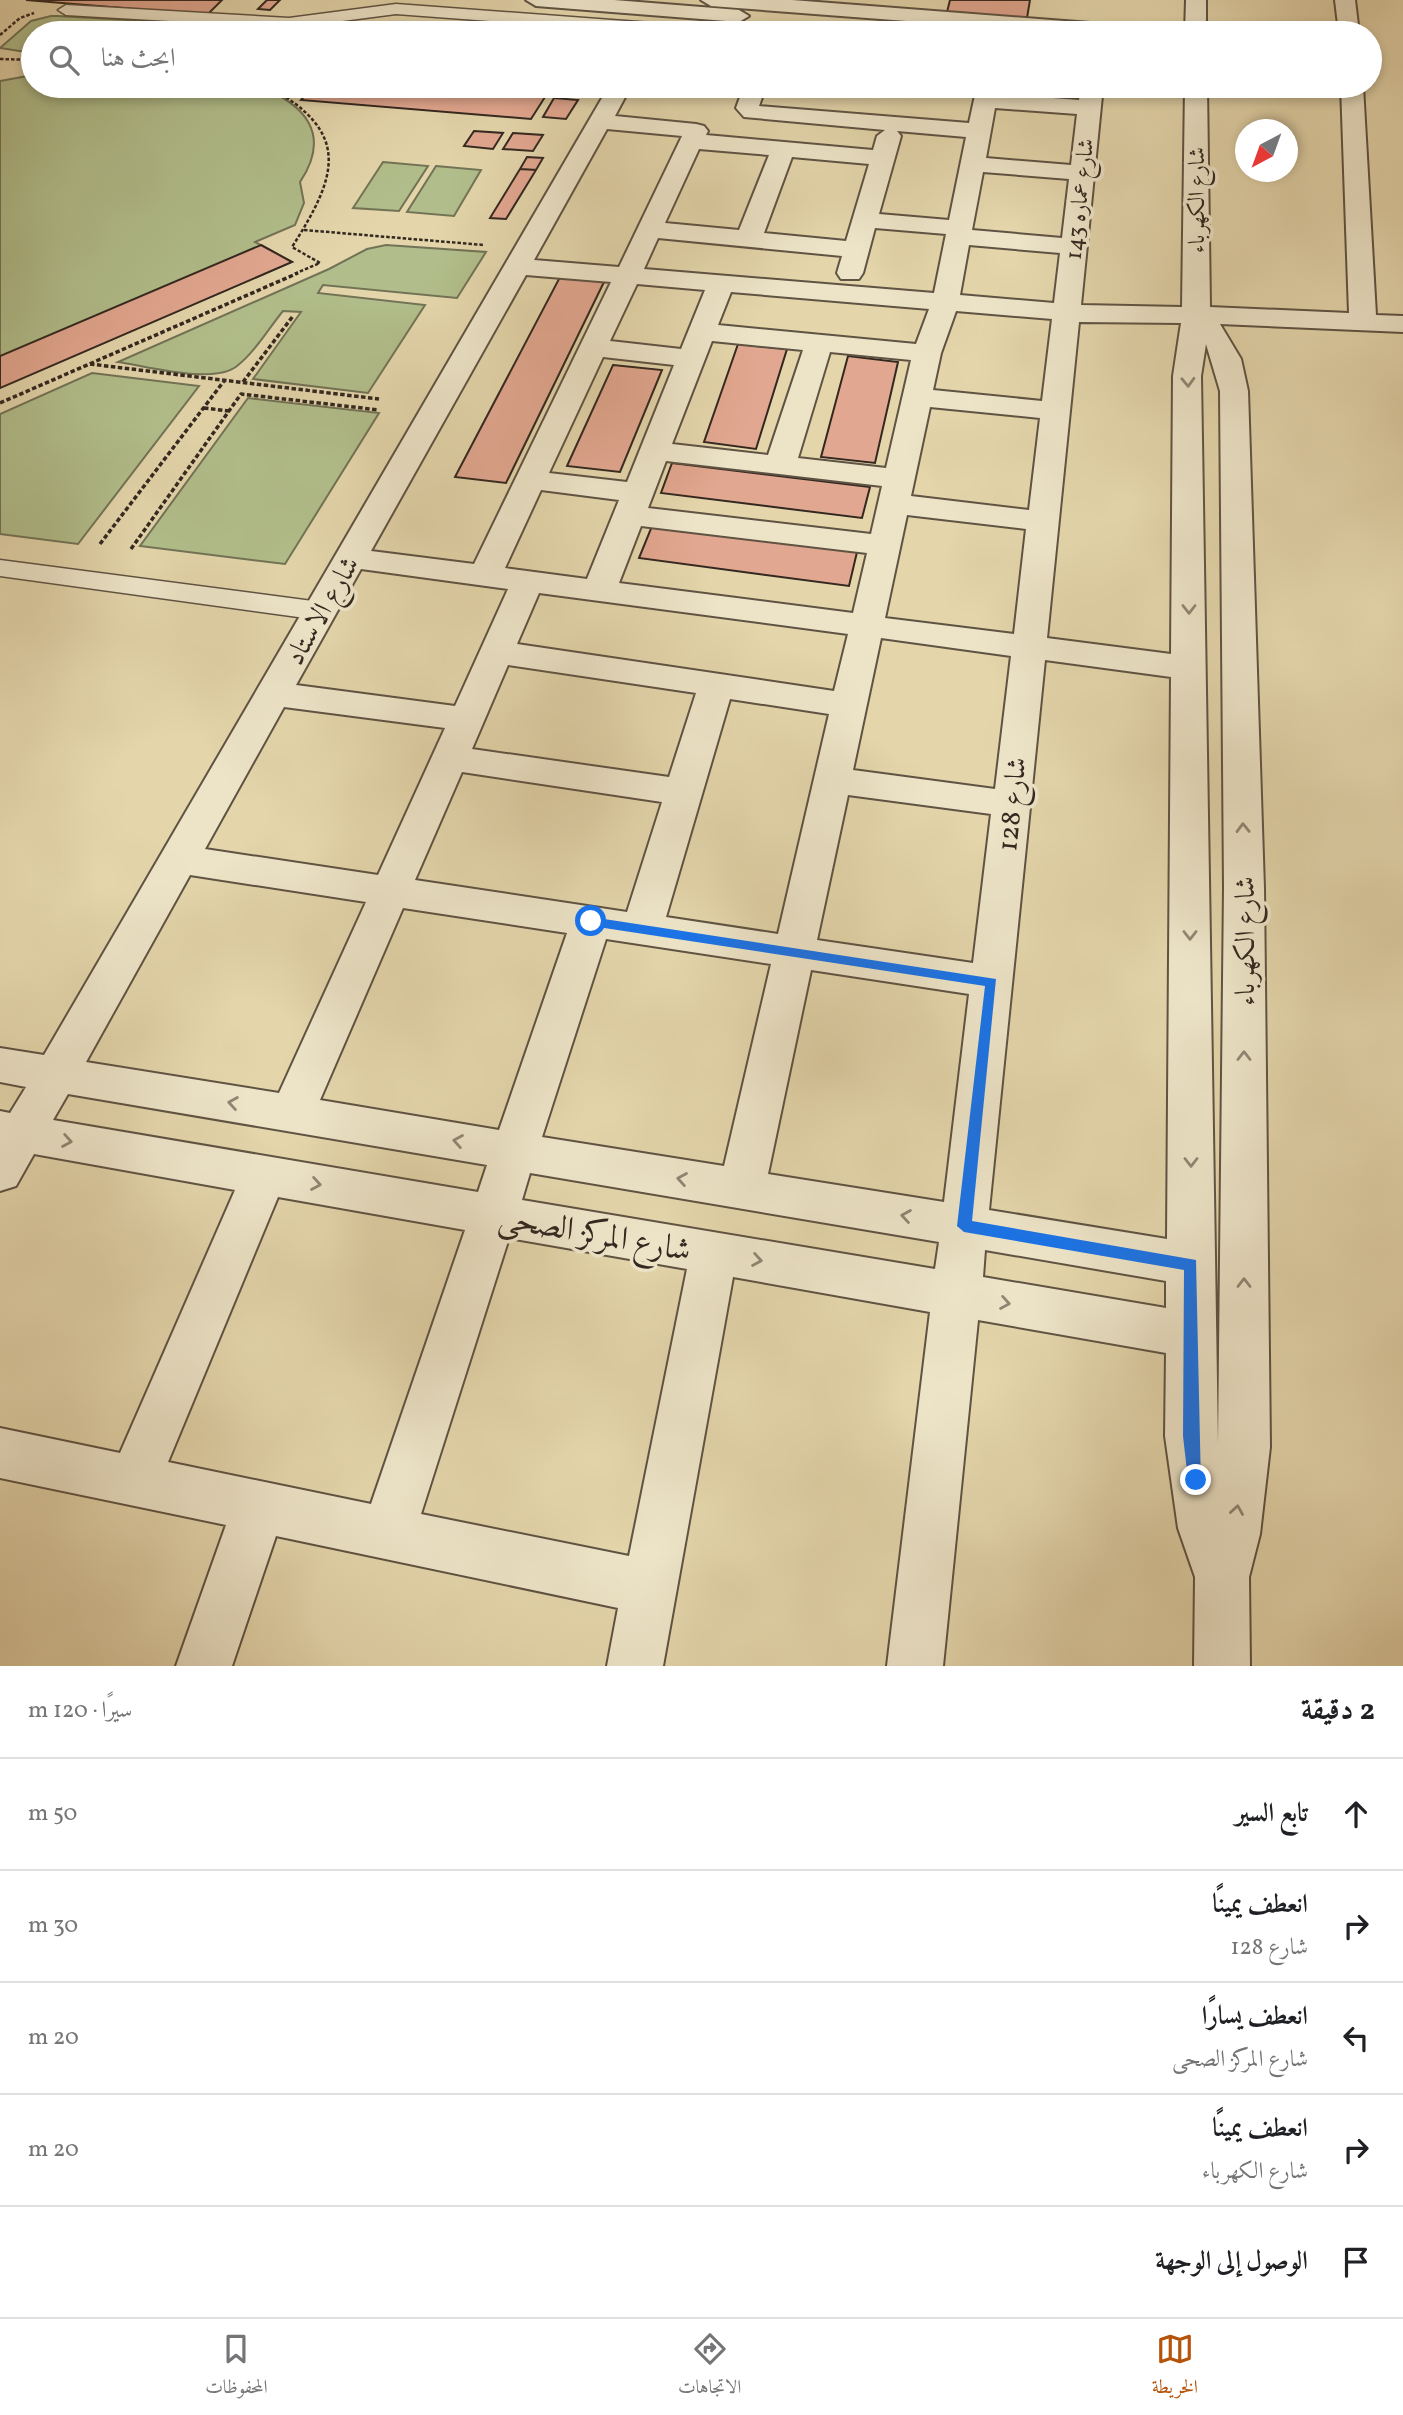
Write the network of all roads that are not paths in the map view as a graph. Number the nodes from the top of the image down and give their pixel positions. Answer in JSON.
{"nodes":[{"id":1,"x":256,"y":0,"type":"edge"},
{"id":2,"x":536,"y":0,"type":"edge"},
{"id":3,"x":711,"y":0,"type":"edge"},
{"id":4,"x":1196,"y":0,"type":"edge"},
{"id":5,"x":1345,"y":0,"type":"edge"},
{"id":6,"x":298,"y":3,"type":"dead end"},
{"id":7,"x":926,"y":8,"type":"edge"},
{"id":8,"x":66,"y":10,"type":"dead end"},
{"id":9,"x":795,"y":15,"type":"edge"},
{"id":10,"x":233,"y":20,"type":"junction"},
{"id":11,"x":248,"y":21,"type":"edge"},
{"id":12,"x":279,"y":21,"type":"edge"},
{"id":13,"x":319,"y":21,"type":"edge"},
{"id":14,"x":603,"y":21,"type":"edge"},
{"id":15,"x":640,"y":21,"type":"edge"},
{"id":16,"x":702,"y":21,"type":"edge"},
{"id":17,"x":851,"y":21,"type":"edge"},
{"id":18,"x":1067,"y":21,"type":"edge"},
{"id":19,"x":1196,"y":21,"type":"edge"},
{"id":20,"x":1348,"y":21,"type":"edge"},
{"id":21,"x":613,"y":98,"type":"edge"},
{"id":22,"x":751,"y":98,"type":"edge"},
{"id":23,"x":1079,"y":98,"type":"edge"},
{"id":24,"x":1091,"y":98,"type":"edge"},
{"id":25,"x":1196,"y":98,"type":"edge"},
{"id":26,"x":1353,"y":98,"type":"edge"},
{"id":27,"x":984,"y":106,"type":"edge"},
{"id":28,"x":600,"y":121,"type":"junction"},
{"id":29,"x":892,"y":124,"type":"junction"},
{"id":30,"x":691,"y":141,"type":"junction"},
{"id":31,"x":783,"y":149,"type":"junction"},
{"id":32,"x":883,"y":158,"type":"junction"},
{"id":33,"x":972,"y":164,"type":"junction"},
{"id":34,"x":1082,"y":173,"type":"junction"},
{"id":35,"x":865,"y":220,"type":"junction"},
{"id":36,"x":649,"y":229,"type":"junction"},
{"id":37,"x":958,"y":232,"type":"junction"},
{"id":38,"x":749,"y":239,"type":"junction"},
{"id":39,"x":1074,"y":247,"type":"junction"},
{"id":40,"x":856,"y":250,"type":"junction"},
{"id":41,"x":522,"y":257,"type":"junction"},
{"id":42,"x":628,"y":275,"type":"junction"},
{"id":43,"x":721,"y":283,"type":"junction"},
{"id":44,"x":844,"y":294,"type":"junction"},
{"id":45,"x":945,"y":303,"type":"junction"},
{"id":46,"x":1066,"y":313,"type":"junction"},
{"id":47,"x":1196,"y":315,"type":"junction"},
{"id":48,"x":1363,"y":322,"type":"junction"},
{"id":49,"x":1403,"y":324,"type":"edge"},
{"id":50,"x":819,"y":343,"type":"junction"},
{"id":51,"x":696,"y":345,"type":"junction"},
{"id":52,"x":593,"y":348,"type":"junction"},
{"id":53,"x":927,"y":353,"type":"junction"},
{"id":54,"x":918,"y":397,"type":"junction"},
{"id":55,"x":1056,"y":411,"type":"junction"},
{"id":56,"x":654,"y":451,"type":"junction"},
{"id":57,"x":780,"y":466,"type":"junction"},
{"id":58,"x":531,"y":480,"type":"junction"},
{"id":59,"x":897,"y":491,"type":"junction"},
{"id":60,"x":634,"y":504,"type":"junction"},
{"id":61,"x":1043,"y":522,"type":"junction"},
{"id":62,"x":885,"y":545,"type":"junction"},
{"id":63,"x":350,"y":558,"type":"junction"},
{"id":64,"x":0,"y":568,"type":"edge"},
{"id":65,"x":485,"y":576,"type":"junction"},
{"id":66,"x":528,"y":581,"type":"junction"},
{"id":67,"x":599,"y":590,"type":"junction"},
{"id":68,"x":320,"y":611,"type":"junction"},
{"id":69,"x":867,"y":626,"type":"junction"},
{"id":70,"x":1029,"y":647,"type":"junction"},
{"id":71,"x":497,"y":652,"type":"junction"},
{"id":72,"x":1189,"y":668,"type":"junction"},
{"id":73,"x":716,"y":685,"type":"junction"},
{"id":74,"x":273,"y":694,"type":"junction"},
{"id":75,"x":849,"y":705,"type":"junction"},
{"id":76,"x":467,"y":719,"type":"junction"},
{"id":77,"x":449,"y":758,"type":"junction"},
{"id":78,"x":833,"y":780,"type":"junction"},
{"id":79,"x":684,"y":792,"type":"junction"},
{"id":80,"x":1011,"y":804,"type":"junction"},
{"id":81,"x":178,"y":859,"type":"junction"},
{"id":82,"x":1189,"y":881,"type":"junction"},
{"id":83,"x":1244,"y":888,"type":"junction"},
{"id":84,"x":391,"y":891,"type":"junction"},
{"id":85,"x":591,"y":921,"type":"junction"},
{"id":86,"x":642,"y":929,"type":"junction"},
{"id":87,"x":795,"y":952,"type":"junction"},
{"id":88,"x":992,"y":982,"type":"junction"},
{"id":89,"x":0,"y":1065,"type":"edge"},
{"id":90,"x":56,"y":1074,"type":"junction"},
{"id":91,"x":292,"y":1113,"type":"junction"},
{"id":92,"x":7,"y":1145,"type":"edge"},
{"id":93,"x":515,"y":1151,"type":"junction"},
{"id":94,"x":264,"y":1175,"type":"junction"},
{"id":95,"x":741,"y":1189,"type":"junction"},
{"id":96,"x":494,"y":1214,"type":"junction"},
{"id":97,"x":964,"y":1226,"type":"junction"},
{"id":98,"x":714,"y":1252,"type":"junction"},
{"id":99,"x":1191,"y":1265,"type":"junction"},
{"id":100,"x":956,"y":1294,"type":"junction"},
{"id":101,"x":1191,"y":1335,"type":"junction"},
{"id":102,"x":0,"y":1453,"type":"edge"},
{"id":103,"x":134,"y":1480,"type":"junction"},
{"id":104,"x":260,"y":1507,"type":"junction"},
{"id":105,"x":388,"y":1532,"type":"junction"},
{"id":106,"x":1222,"y":1577,"type":"junction"},
{"id":107,"x":652,"y":1588,"type":"junction"},
{"id":108,"x":204,"y":1666,"type":"edge"},
{"id":109,"x":635,"y":1666,"type":"edge"},
{"id":110,"x":915,"y":1666,"type":"edge"},
{"id":111,"x":1222,"y":1666,"type":"edge"}],
"edges":[{"from":1,"to":10,"type":"lane"},
{"from":2,"to":15,"type":"street"},
{"from":3,"to":9,"type":"street"},
{"from":4,"to":19,"type":"street"},
{"from":5,"to":20,"type":"street"},
{"from":6,"to":12,"type":"lane"},
{"from":7,"to":9,"type":"street"},
{"from":7,"to":18,"type":"street"},
{"from":8,"to":10,"type":"lane"},
{"from":9,"to":16,"type":"street"},
{"from":9,"to":17,"type":"street"},
{"from":10,"to":11,"type":"lane"},
{"from":13,"to":14,"type":"lane"},
{"from":21,"to":28,"type":"street","name":"شارع الاستاد"},
{"from":22,"to":29,"type":"street"},
{"from":23,"to":27,"type":"street"},
{"from":24,"to":34,"type":"street","name":"شارع عماره 143"},
{"from":25,"to":47,"type":"street","name":"شارع الكهرباء"},
{"from":26,"to":48,"type":"street"},
{"from":27,"to":29,"type":"street"},
{"from":27,"to":33,"type":"street"},
{"from":28,"to":30,"type":"street"},
{"from":28,"to":41,"type":"street","name":"شارع الاستاد"},
{"from":29,"to":32,"type":"street"},
{"from":30,"to":31,"type":"street"},
{"from":30,"to":36,"type":"street"},
{"from":31,"to":32,"type":"street"},
{"from":31,"to":38,"type":"street"},
{"from":32,"to":35,"type":"street"},
{"from":33,"to":34,"type":"street"},
{"from":33,"to":37,"type":"street"},
{"from":34,"to":39,"type":"street","name":"شارع عماره 143"},
{"from":35,"to":37,"type":"street"},
{"from":35,"to":40,"type":"street"},
{"from":36,"to":38,"type":"street"},
{"from":36,"to":42,"type":"street"},
{"from":37,"to":39,"type":"street"},
{"from":37,"to":45,"type":"street"},
{"from":38,"to":40,"type":"street"},
{"from":39,"to":46,"type":"street","name":"شارع عماره 143"},
{"from":40,"to":44,"type":"street"},
{"from":41,"to":42,"type":"street"},
{"from":41,"to":63,"type":"street","name":"شارع الاستاد"},
{"from":42,"to":43,"type":"street"},
{"from":42,"to":52,"type":"street"},
{"from":43,"to":44,"type":"street"},
{"from":43,"to":51,"type":"street"},
{"from":44,"to":45,"type":"street"},
{"from":45,"to":46,"type":"street"},
{"from":45,"to":53,"type":"street"},
{"from":46,"to":47,"type":"street"},
{"from":46,"to":55,"type":"street","name":"شارع 128"},
{"from":47,"to":48,"type":"street"},
{"from":47,"to":72,"type":"street","name":"شارع الكهرباء","one_way":true},
{"from":83,"to":47,"type":"street","name":"شارع الكهرباء","one_way":true},
{"from":48,"to":49,"type":"street"},
{"from":50,"to":51,"type":"street"},
{"from":50,"to":53,"type":"street"},
{"from":50,"to":57,"type":"street"},
{"from":51,"to":52,"type":"street"},
{"from":51,"to":56,"type":"street"},
{"from":52,"to":58,"type":"street"},
{"from":53,"to":54,"type":"street"},
{"from":54,"to":55,"type":"street"},
{"from":54,"to":59,"type":"street"},
{"from":55,"to":61,"type":"street","name":"شارع 128"},
{"from":56,"to":57,"type":"street"},
{"from":56,"to":60,"type":"street"},
{"from":57,"to":59,"type":"street"},
{"from":58,"to":60,"type":"street"},
{"from":58,"to":65,"type":"street"},
{"from":59,"to":61,"type":"street"},
{"from":59,"to":62,"type":"street"},
{"from":60,"to":62,"type":"street"},
{"from":60,"to":67,"type":"street"},
{"from":61,"to":70,"type":"street","name":"شارع 128"},
{"from":62,"to":69,"type":"street"},
{"from":63,"to":65,"type":"street"},
{"from":63,"to":68,"type":"street","name":"شارع الاستاد"},
{"from":64,"to":68,"type":"lane"},
{"from":65,"to":66,"type":"street"},
{"from":66,"to":67,"type":"street"},
{"from":66,"to":71,"type":"street"},
{"from":67,"to":69,"type":"street"},
{"from":68,"to":74,"type":"street","name":"شارع الاستاد"},
{"from":69,"to":70,"type":"street"},
{"from":69,"to":75,"type":"street"},
{"from":70,"to":72,"type":"street"},
{"from":70,"to":80,"type":"street","name":"شارع 128"},
{"from":71,"to":73,"type":"street"},
{"from":71,"to":76,"type":"street"},
{"from":72,"to":82,"type":"street","name":"شارع الكهرباء"},
{"from":73,"to":75,"type":"street"},
{"from":73,"to":79,"type":"street"},
{"from":74,"to":76,"type":"street"},
{"from":74,"to":81,"type":"street","name":"شارع الاستاد"},
{"from":75,"to":78,"type":"street"},
{"from":76,"to":77,"type":"street"},
{"from":77,"to":79,"type":"street"},
{"from":77,"to":84,"type":"street"},
{"from":78,"to":80,"type":"street"},
{"from":78,"to":87,"type":"street"},
{"from":79,"to":86,"type":"street"},
{"from":80,"to":88,"type":"street","name":"شارع 128"},
{"from":81,"to":84,"type":"street"},
{"from":81,"to":90,"type":"street","name":"شارع الاستاد"},
{"from":82,"to":83,"type":"street"},
{"from":82,"to":99,"type":"street","name":"شارع الكهرباء","one_way":true},
{"from":106,"to":83,"type":"street","name":"شارع الكهرباء","one_way":true},
{"from":84,"to":85,"type":"street"},
{"from":84,"to":91,"type":"street"},
{"from":85,"to":86,"type":"street"},
{"from":85,"to":93,"type":"street"},
{"from":86,"to":87,"type":"street"},
{"from":87,"to":88,"type":"street"},
{"from":87,"to":95,"type":"street"},
{"from":88,"to":97,"type":"street","name":"شارع 128"},
{"from":89,"to":90,"type":"street"},
{"from":91,"to":90,"type":"street","one_way":true},
{"from":90,"to":92,"type":"street","name":"شارع الاستاد"},
{"from":93,"to":91,"type":"street","one_way":true},
{"from":92,"to":94,"type":"street","name":"شارع المركز الصحى","one_way":true},
{"from":95,"to":93,"type":"street","one_way":true},
{"from":93,"to":96,"type":"street"},
{"from":94,"to":96,"type":"street","name":"شارع المركز الصحى","one_way":true},
{"from":94,"to":103,"type":"street"},
{"from":97,"to":95,"type":"street","one_way":true},
{"from":96,"to":98,"type":"street","name":"شارع المركز الصحى"},
{"from":96,"to":105,"type":"street"},
{"from":97,"to":99,"type":"street"},
{"from":97,"to":100,"type":"street","name":"شارع 128"},
{"from":98,"to":100,"type":"street","name":"شارع المركز الصحى","one_way":true},
{"from":98,"to":107,"type":"street"},
{"from":99,"to":101,"type":"street","name":"شارع الكهرباء"},
{"from":100,"to":101,"type":"street","name":"شارع المركز الصحى","one_way":true},
{"from":100,"to":110,"type":"street","name":"شارع 128"},
{"from":101,"to":106,"type":"street","name":"شارع الكهرباء"},
{"from":102,"to":103,"type":"street"},
{"from":103,"to":104,"type":"street"},
{"from":104,"to":105,"type":"street"},
{"from":104,"to":108,"type":"street"},
{"from":105,"to":107,"type":"street"},
{"from":106,"to":111,"type":"street","name":"شارع الكهرباء"},
{"from":107,"to":109,"type":"street"}]}
